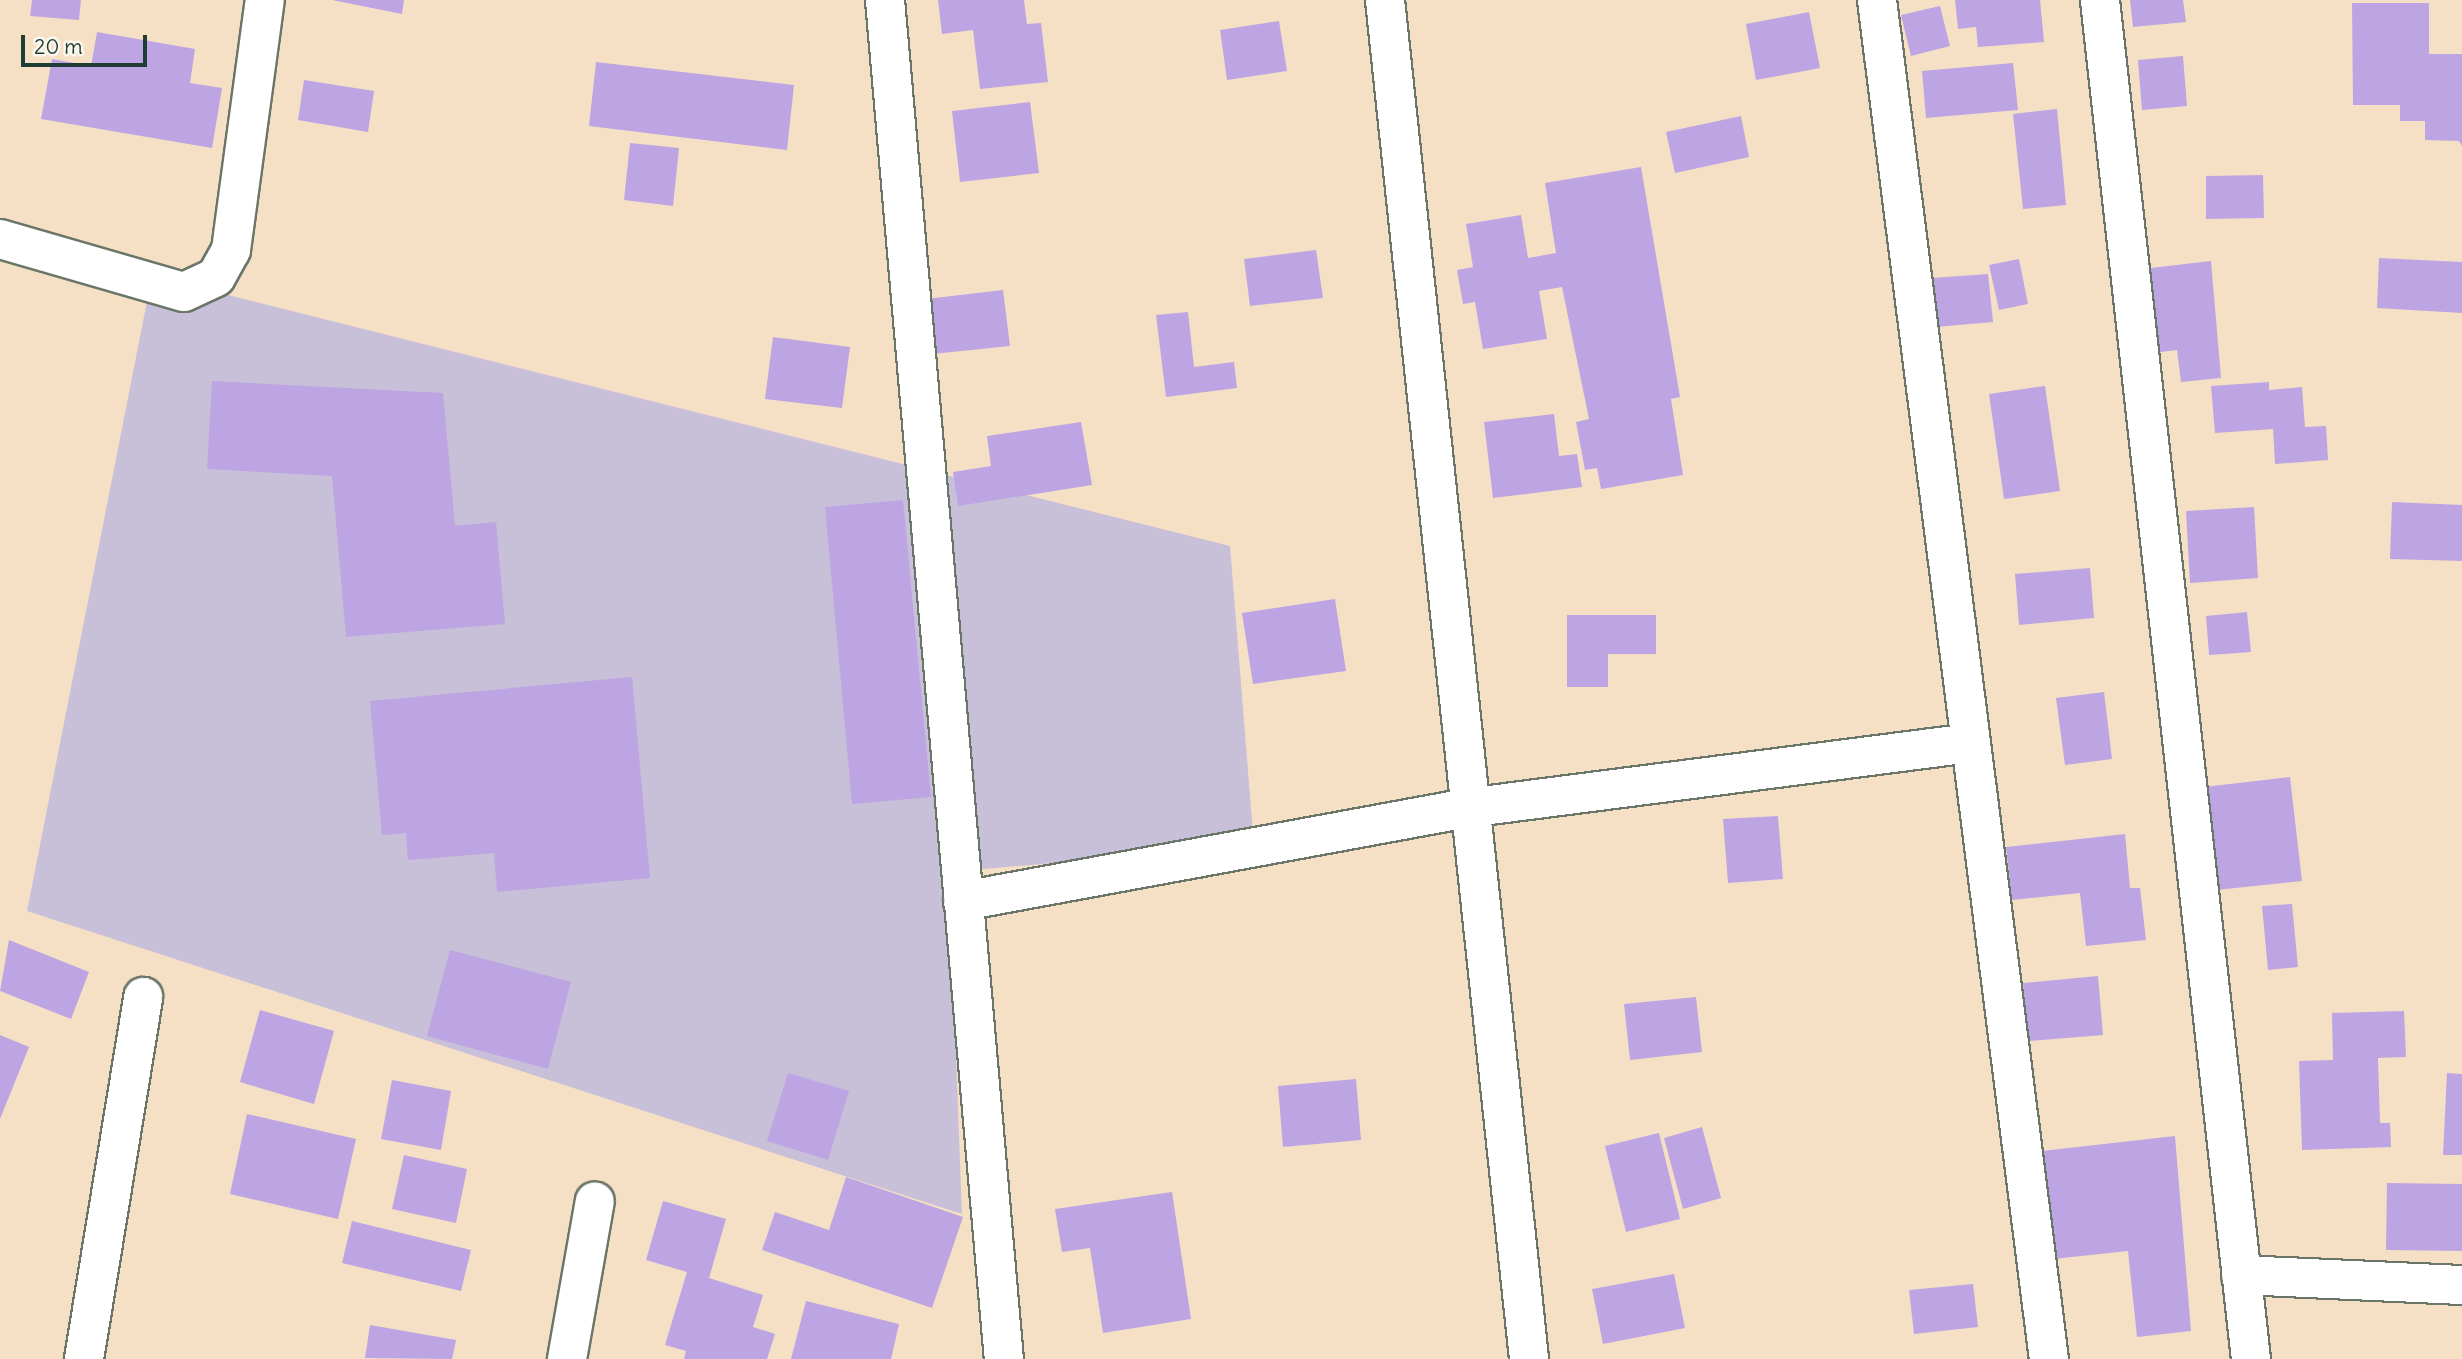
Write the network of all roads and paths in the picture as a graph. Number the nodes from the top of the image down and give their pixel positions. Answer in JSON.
{"nodes":[{"id":1,"x":265,"y":0,"type":"edge"},
{"id":2,"x":885,"y":0,"type":"edge"},
{"id":3,"x":1385,"y":0,"type":"edge"},
{"id":4,"x":1877,"y":0,"type":"edge"},
{"id":5,"x":2100,"y":0,"type":"edge"},
{"id":6,"x":0,"y":239,"type":"edge"},
{"id":7,"x":1970,"y":743,"type":"junction"},
{"id":8,"x":1467,"y":808,"type":"junction"},
{"id":9,"x":963,"y":901,"type":"junction"},
{"id":10,"x":143,"y":996,"type":"dead end"},
{"id":11,"x":595,"y":1201,"type":"dead end"},
{"id":12,"x":2241,"y":1275,"type":"junction"},
{"id":13,"x":2462,"y":1285,"type":"edge"},
{"id":14,"x":84,"y":1359,"type":"edge"},
{"id":15,"x":566,"y":1359,"type":"edge"},
{"id":16,"x":1004,"y":1359,"type":"edge"},
{"id":17,"x":1529,"y":1359,"type":"edge"},
{"id":18,"x":2049,"y":1359,"type":"edge"},
{"id":19,"x":2251,"y":1359,"type":"edge"}],
"edges":[{"from":1,"to":6,"type":"street"},
{"from":2,"to":9,"type":"street"},
{"from":3,"to":8,"type":"street"},
{"from":4,"to":7,"type":"street"},
{"from":5,"to":12,"type":"street"},
{"from":7,"to":8,"type":"street"},
{"from":7,"to":18,"type":"street"},
{"from":8,"to":9,"type":"street"},
{"from":8,"to":17,"type":"street"},
{"from":9,"to":16,"type":"street"},
{"from":10,"to":14,"type":"street"},
{"from":11,"to":15,"type":"street"},
{"from":12,"to":13,"type":"street"},
{"from":12,"to":19,"type":"street"}]}
